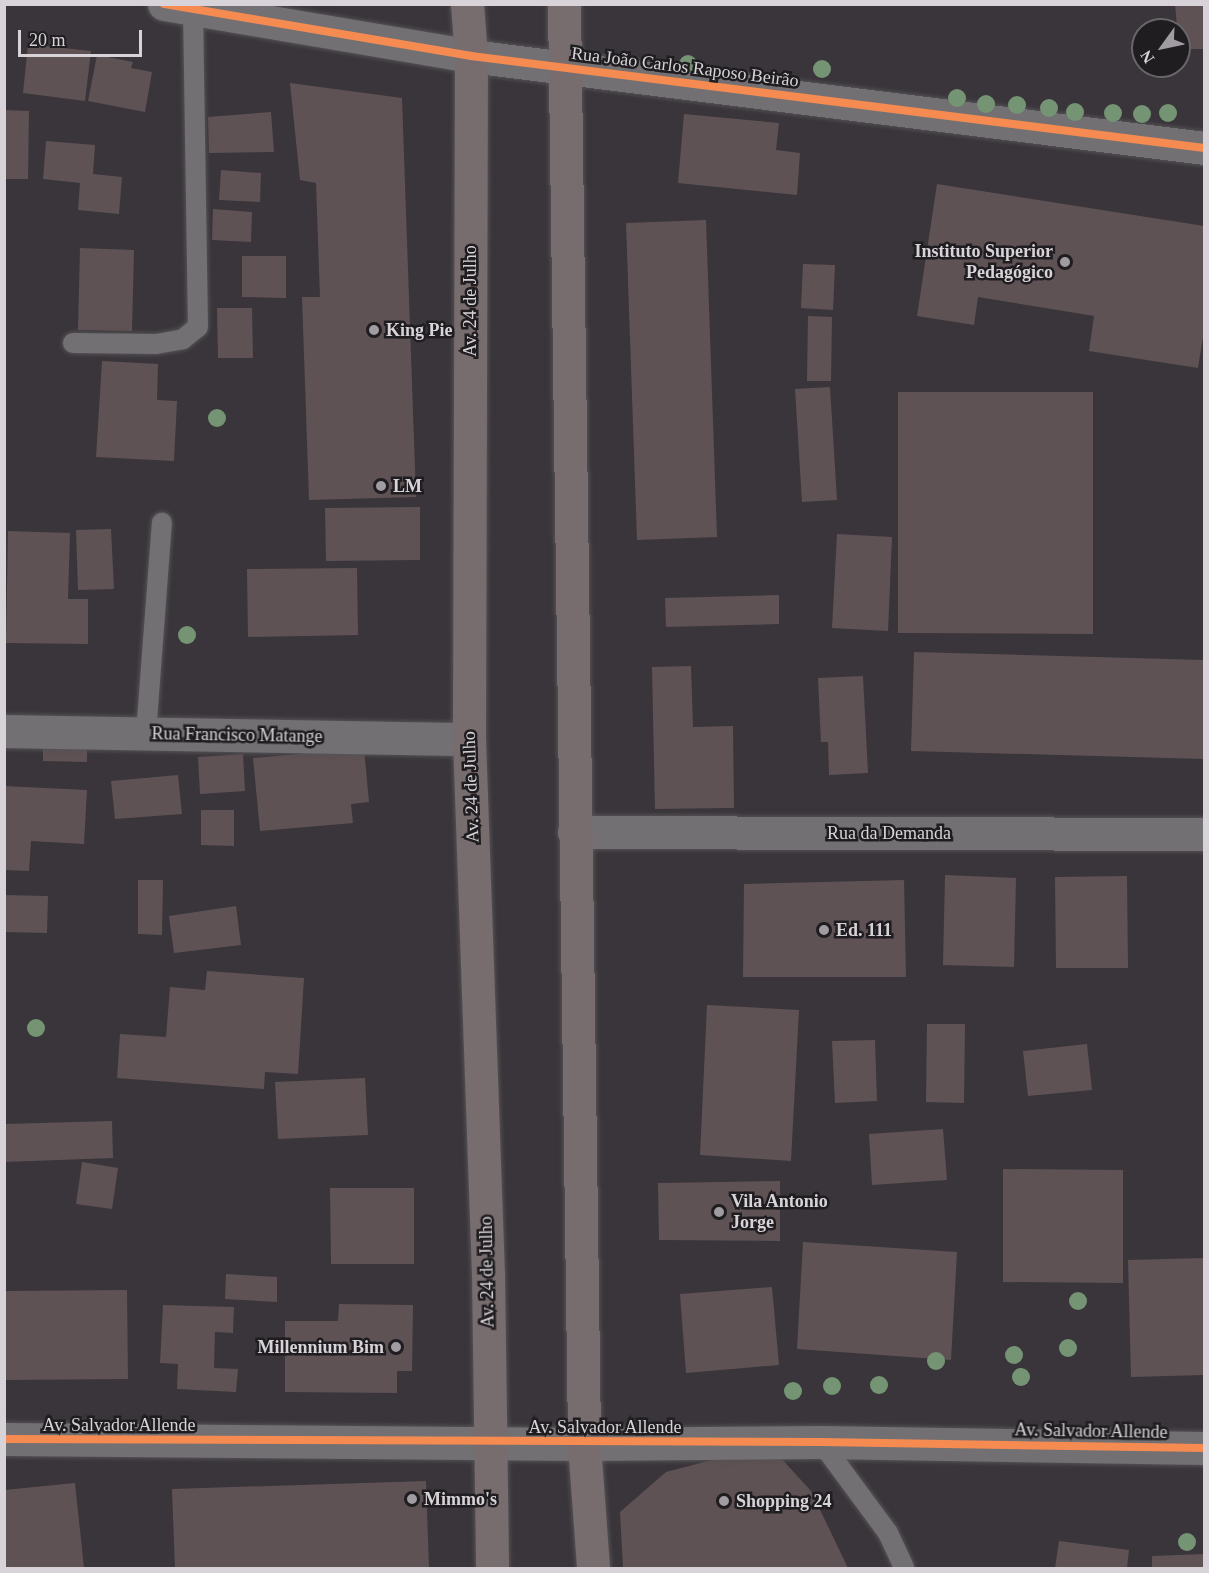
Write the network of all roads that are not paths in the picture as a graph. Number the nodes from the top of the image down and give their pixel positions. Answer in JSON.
{"nodes":[{"id":1,"x":467,"y":4,"type":"edge"},
{"id":2,"x":564,"y":4,"type":"edge"},
{"id":3,"x":178,"y":7,"type":"edge"},
{"id":4,"x":471,"y":56,"type":"junction"},
{"id":5,"x":565,"y":67,"type":"junction"},
{"id":6,"x":1204,"y":148,"type":"edge"},
{"id":7,"x":73,"y":343,"type":"dead end"},
{"id":8,"x":162,"y":523,"type":"dead end"},
{"id":9,"x":4,"y":731,"type":"edge"},
{"id":10,"x":146,"y":734,"type":"junction"},
{"id":11,"x":470,"y":739,"type":"junction"},
{"id":12,"x":574,"y":832,"type":"junction"},
{"id":13,"x":1204,"y":834,"type":"edge"},
{"id":14,"x":4,"y":1439,"type":"edge"},
{"id":15,"x":489,"y":1441,"type":"junction"},
{"id":16,"x":821,"y":1442,"type":"junction"},
{"id":17,"x":584,"y":1444,"type":"junction"},
{"id":18,"x":1204,"y":1448,"type":"edge"},
{"id":19,"x":492,"y":1569,"type":"edge"},
{"id":20,"x":593,"y":1569,"type":"edge"},
{"id":21,"x":904,"y":1569,"type":"edge"}],
"edges":[{"from":1,"to":4,"type":"main road","name":"Av. 24 de Julho"},
{"from":2,"to":5,"type":"main road"},
{"from":3,"to":4,"type":"street","name":"Rua João Carlos Raposo Beirão"},
{"from":3,"to":7,"type":"lane"},
{"from":4,"to":5,"type":"street","name":"Rua João Carlos Raposo Beirão"},
{"from":4,"to":11,"type":"main road","name":"Av. 24 de Julho"},
{"from":5,"to":6,"type":"street","name":"Rua João Carlos Raposo Beirão"},
{"from":5,"to":12,"type":"main road"},
{"from":8,"to":10,"type":"lane"},
{"from":9,"to":10,"type":"street","name":"Rua Francisco Matange"},
{"from":10,"to":11,"type":"street","name":"Rua Francisco Matange"},
{"from":11,"to":15,"type":"main road","name":"Av. 24 de Julho"},
{"from":12,"to":13,"type":"street","name":"Rua da Demanda"},
{"from":12,"to":17,"type":"main road"},
{"from":14,"to":15,"type":"street","name":"Av. Salvador Allende"},
{"from":15,"to":17,"type":"street","name":"Av. Salvador Allende"},
{"from":15,"to":19,"type":"main road","name":"Av. 24 de Julho"},
{"from":16,"to":17,"type":"street","name":"Av. Salvador Allende"},
{"from":16,"to":18,"type":"street","name":"Av. Salvador Allende"},
{"from":16,"to":21,"type":"lane"},
{"from":17,"to":20,"type":"main road"}]}
